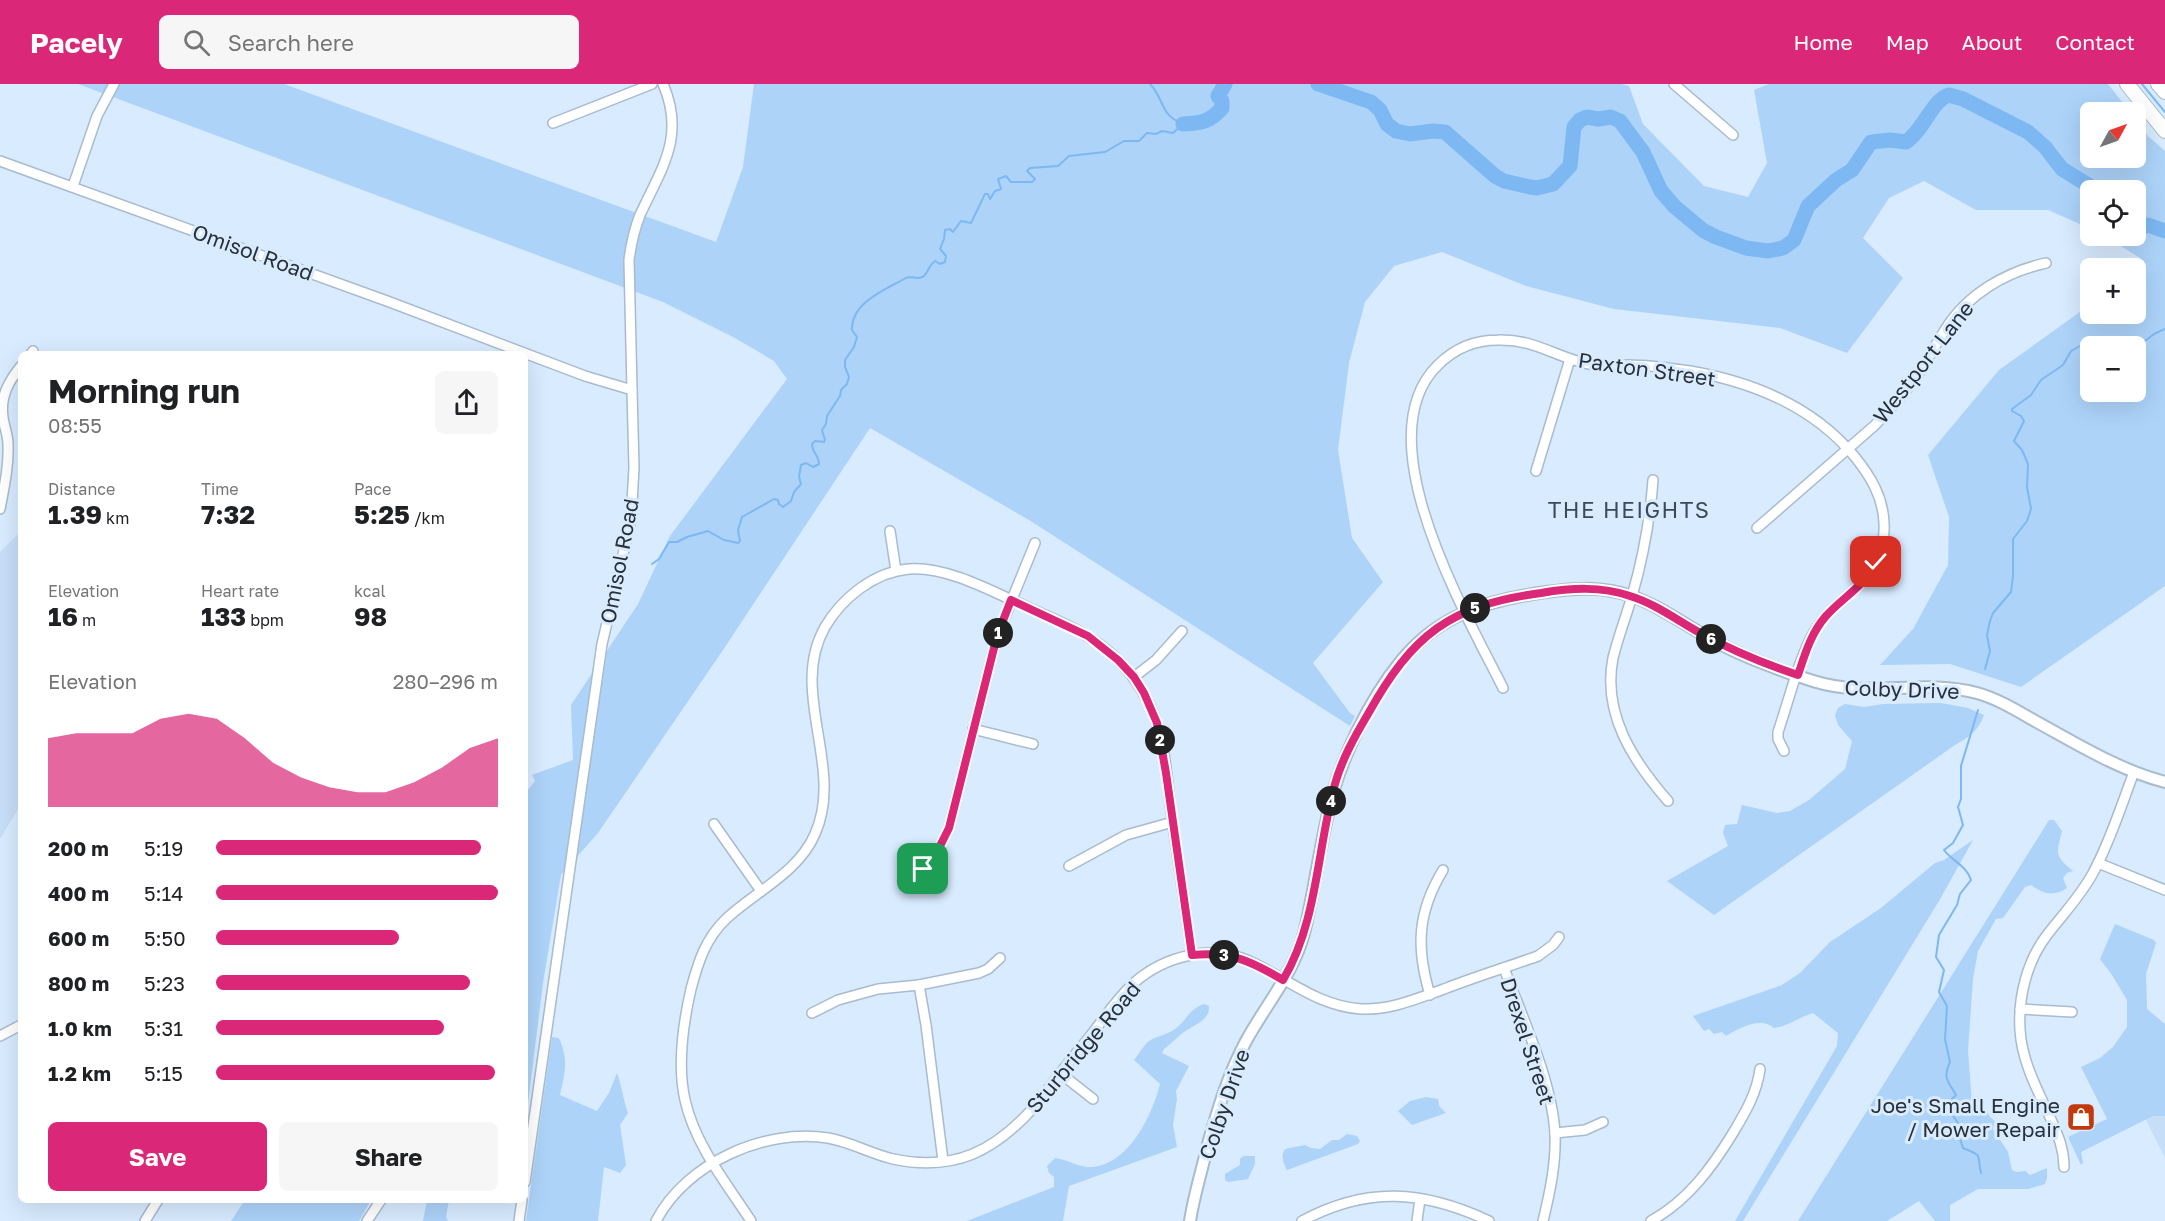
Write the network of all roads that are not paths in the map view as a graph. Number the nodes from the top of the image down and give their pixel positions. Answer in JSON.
{"nodes":[{"id":1,"x":114,"y":84,"type":"edge"},
{"id":2,"x":652,"y":84,"type":"edge"},
{"id":3,"x":663,"y":84,"type":"edge"},
{"id":4,"x":1674,"y":84,"type":"edge"},
{"id":5,"x":2127,"y":84,"type":"edge"},
{"id":6,"x":2158,"y":84,"type":"edge"},
{"id":7,"x":2165,"y":92,"type":"edge"},
{"id":8,"x":553,"y":123,"type":"dead end"},
{"id":9,"x":2165,"y":131,"type":"edge"},
{"id":10,"x":1733,"y":135,"type":"dead end"},
{"id":11,"x":0,"y":160,"type":"edge"},
{"id":12,"x":73,"y":186,"type":"junction"},
{"id":13,"x":2046,"y":263,"type":"dead end"},
{"id":14,"x":518,"y":351,"type":"edge"},
{"id":15,"x":528,"y":355,"type":"edge"},
{"id":16,"x":1570,"y":359,"type":"junction"},
{"id":17,"x":18,"y":370,"type":"edge"},
{"id":18,"x":632,"y":390,"type":"junction"},
{"id":19,"x":1848,"y":449,"type":"junction"},
{"id":20,"x":1536,"y":471,"type":"dead end"},
{"id":21,"x":1653,"y":480,"type":"dead end"},
{"id":22,"x":0,"y":510,"type":"edge"},
{"id":23,"x":1757,"y":528,"type":"dead end"},
{"id":24,"x":890,"y":531,"type":"dead end"},
{"id":25,"x":1035,"y":543,"type":"dead end"},
{"id":26,"x":896,"y":572,"type":"junction"},
{"id":27,"x":1632,"y":596,"type":"junction"},
{"id":28,"x":1011,"y":600,"type":"junction"},
{"id":29,"x":1466,"y":613,"type":"junction"},
{"id":30,"x":1182,"y":631,"type":"dead end"},
{"id":31,"x":1798,"y":675,"type":"junction"},
{"id":32,"x":1134,"y":677,"type":"junction"},
{"id":33,"x":1503,"y":688,"type":"dead end"},
{"id":34,"x":973,"y":729,"type":"junction"},
{"id":35,"x":1033,"y":744,"type":"dead end"},
{"id":36,"x":1784,"y":751,"type":"dead end"},
{"id":37,"x":2134,"y":772,"type":"junction"},
{"id":38,"x":2165,"y":782,"type":"edge"},
{"id":39,"x":1668,"y":801,"type":"dead end"},
{"id":40,"x":1173,"y":822,"type":"junction"},
{"id":41,"x":714,"y":824,"type":"dead end"},
{"id":42,"x":2098,"y":863,"type":"junction"},
{"id":43,"x":1069,"y":866,"type":"dead end"},
{"id":44,"x":923,"y":869,"type":"dead end"},
{"id":45,"x":1443,"y":870,"type":"dead end"},
{"id":46,"x":2165,"y":890,"type":"edge"},
{"id":47,"x":761,"y":891,"type":"junction"},
{"id":48,"x":1559,"y":937,"type":"dead end"},
{"id":49,"x":1192,"y":955,"type":"junction"},
{"id":50,"x":1000,"y":958,"type":"dead end"},
{"id":51,"x":1504,"y":968,"type":"junction"},
{"id":52,"x":1283,"y":980,"type":"junction"},
{"id":53,"x":919,"y":985,"type":"junction"},
{"id":54,"x":1430,"y":995,"type":"junction"},
{"id":55,"x":2020,"y":1009,"type":"junction"},
{"id":56,"x":2072,"y":1012,"type":"dead end"},
{"id":57,"x":812,"y":1013,"type":"dead end"},
{"id":58,"x":18,"y":1027,"type":"edge"},
{"id":59,"x":0,"y":1036,"type":"edge"},
{"id":60,"x":1760,"y":1069,"type":"dead end"},
{"id":61,"x":1060,"y":1073,"type":"junction"},
{"id":62,"x":1093,"y":1099,"type":"dead end"},
{"id":63,"x":1603,"y":1122,"type":"dead end"},
{"id":64,"x":1555,"y":1133,"type":"junction"},
{"id":65,"x":528,"y":1160,"type":"edge"},
{"id":66,"x":943,"y":1161,"type":"junction"},
{"id":67,"x":713,"y":1163,"type":"junction"},
{"id":68,"x":2064,"y":1167,"type":"dead end"},
{"id":69,"x":1420,"y":1199,"type":"junction"},
{"id":70,"x":156,"y":1203,"type":"edge"},
{"id":71,"x":379,"y":1203,"type":"edge"},
{"id":72,"x":522,"y":1203,"type":"edge"},
{"id":73,"x":145,"y":1221,"type":"edge"},
{"id":74,"x":367,"y":1221,"type":"edge"},
{"id":75,"x":519,"y":1221,"type":"edge"},
{"id":76,"x":657,"y":1221,"type":"edge"},
{"id":77,"x":751,"y":1221,"type":"edge"},
{"id":78,"x":1190,"y":1221,"type":"edge"},
{"id":79,"x":1302,"y":1221,"type":"edge"},
{"id":80,"x":1417,"y":1221,"type":"edge"},
{"id":81,"x":1489,"y":1221,"type":"edge"},
{"id":82,"x":1543,"y":1221,"type":"edge"},
{"id":83,"x":1651,"y":1221,"type":"edge"}],
"edges":[{"from":1,"to":12,"type":"street"},
{"from":2,"to":8,"type":"street"},
{"from":3,"to":18,"type":"street"},
{"from":4,"to":10,"type":"street"},
{"from":5,"to":9,"type":"main road"},
{"from":6,"to":7,"type":"main road"},
{"from":11,"to":12,"type":"street","name":"Omisol Road"},
{"from":12,"to":14,"type":"street","name":"Omisol Road"},
{"from":13,"to":19,"type":"street","name":"Westport Lane"},
{"from":15,"to":18,"type":"street","name":"Omisol Road"},
{"from":16,"to":19,"type":"street","name":"Paxton Street"},
{"from":16,"to":20,"type":"street"},
{"from":16,"to":29,"type":"street","name":"Paxton Street"},
{"from":17,"to":22,"type":"street"},
{"from":18,"to":65,"type":"street","name":"Omisol Road"},
{"from":19,"to":23,"type":"street","name":"Westport Lane"},
{"from":19,"to":31,"type":"street","name":"Paxton Street"},
{"from":21,"to":27,"type":"street"},
{"from":24,"to":26,"type":"street"},
{"from":25,"to":28,"type":"street"},
{"from":26,"to":28,"type":"street"},
{"from":26,"to":47,"type":"street"},
{"from":27,"to":29,"type":"street","name":"Colby Drive"},
{"from":27,"to":31,"type":"street","name":"Colby Drive"},
{"from":27,"to":39,"type":"street"},
{"from":28,"to":32,"type":"street"},
{"from":28,"to":34,"type":"street"},
{"from":29,"to":33,"type":"street","name":"Paxton Street"},
{"from":29,"to":52,"type":"street","name":"Colby Drive"},
{"from":30,"to":32,"type":"street"},
{"from":31,"to":36,"type":"street","name":"Paxton Street"},
{"from":31,"to":37,"type":"street","name":"Colby Drive"},
{"from":32,"to":40,"type":"street"},
{"from":34,"to":35,"type":"street"},
{"from":34,"to":44,"type":"street"},
{"from":37,"to":38,"type":"street","name":"Colby Drive"},
{"from":37,"to":42,"type":"street"},
{"from":40,"to":43,"type":"street"},
{"from":40,"to":49,"type":"street"},
{"from":41,"to":47,"type":"street"},
{"from":42,"to":46,"type":"street"},
{"from":42,"to":55,"type":"street"},
{"from":45,"to":54,"type":"street"},
{"from":47,"to":67,"type":"street"},
{"from":48,"to":51,"type":"street","name":"Sturbridge Road"},
{"from":49,"to":52,"type":"street","name":"Sturbridge Road"},
{"from":49,"to":61,"type":"street","name":"Sturbridge Road"},
{"from":50,"to":53,"type":"street"},
{"from":51,"to":54,"type":"street","name":"Sturbridge Road"},
{"from":51,"to":64,"type":"street","name":"Drexel Street"},
{"from":52,"to":54,"type":"street","name":"Sturbridge Road"},
{"from":52,"to":78,"type":"street","name":"Colby Drive"},
{"from":53,"to":57,"type":"street"},
{"from":53,"to":66,"type":"street"},
{"from":55,"to":56,"type":"street"},
{"from":55,"to":68,"type":"street"},
{"from":58,"to":59,"type":"street"},
{"from":60,"to":83,"type":"street"},
{"from":61,"to":62,"type":"street"},
{"from":61,"to":66,"type":"street","name":"Sturbridge Road"},
{"from":63,"to":64,"type":"street"},
{"from":64,"to":82,"type":"street","name":"Drexel Street"},
{"from":66,"to":67,"type":"street","name":"Sturbridge Road"},
{"from":67,"to":76,"type":"street","name":"Sturbridge Road"},
{"from":67,"to":77,"type":"street"},
{"from":69,"to":79,"type":"street"},
{"from":69,"to":80,"type":"street"},
{"from":69,"to":81,"type":"street"},
{"from":70,"to":73,"type":"street"},
{"from":71,"to":74,"type":"street"},
{"from":72,"to":75,"type":"street"}]}
